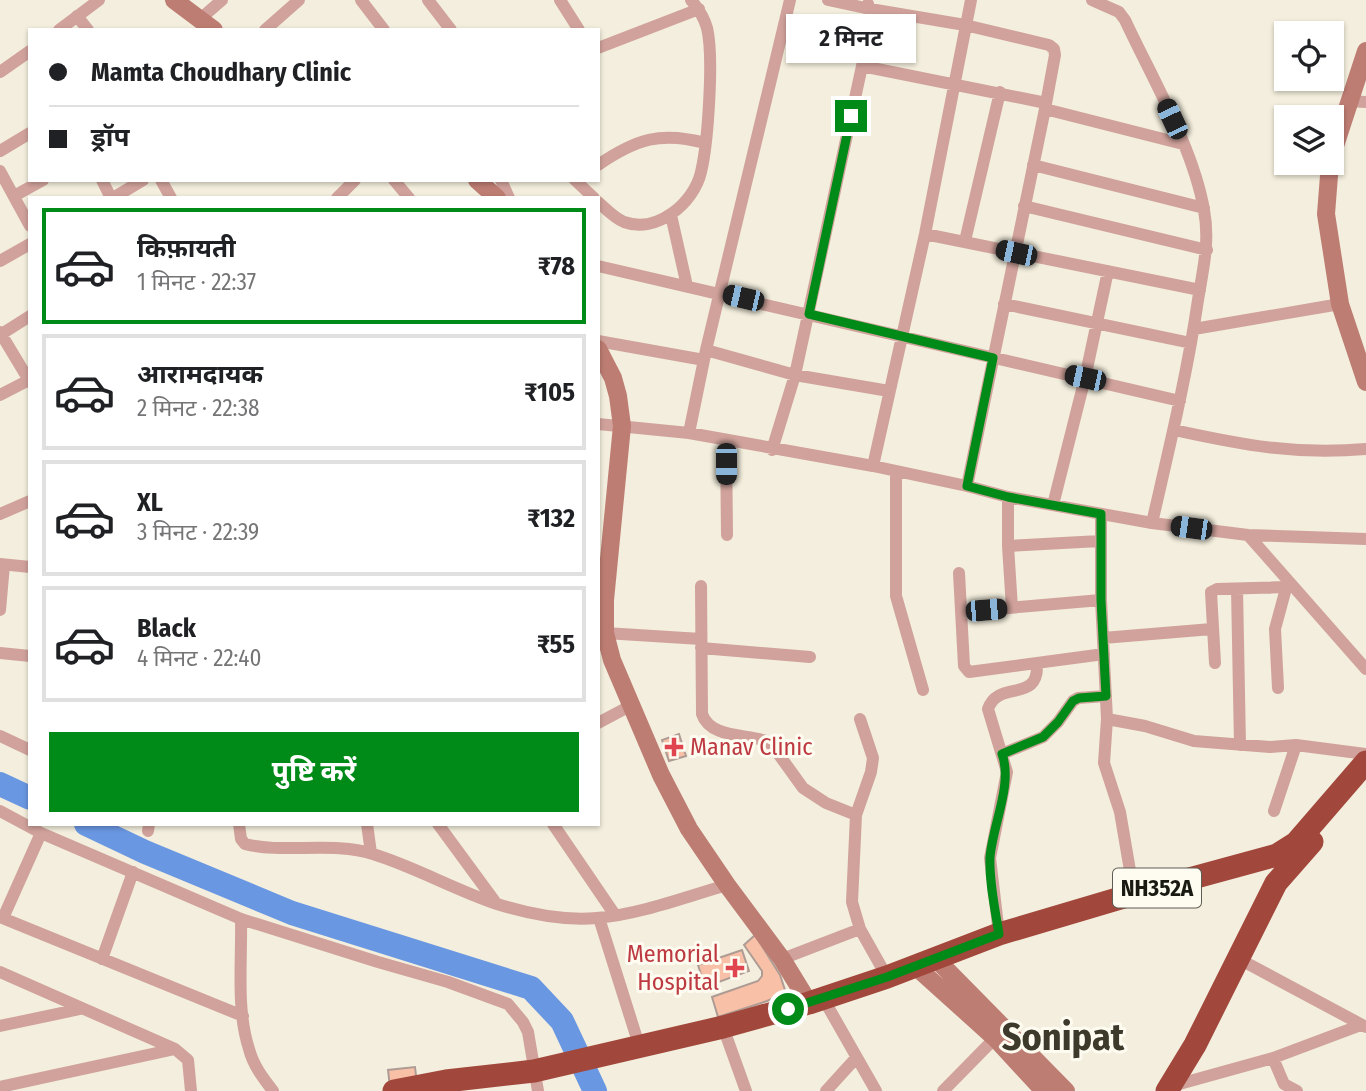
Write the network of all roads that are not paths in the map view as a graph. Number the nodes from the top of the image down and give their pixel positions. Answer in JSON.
{"nodes":[{"id":1,"x":99,"y":0,"type":"edge"},
{"id":2,"x":174,"y":0,"type":"edge"},
{"id":3,"x":222,"y":0,"type":"edge"},
{"id":4,"x":299,"y":0,"type":"edge"},
{"id":5,"x":361,"y":0,"type":"edge"},
{"id":6,"x":445,"y":0,"type":"edge"},
{"id":7,"x":560,"y":0,"type":"edge"},
{"id":8,"x":790,"y":0,"type":"edge"},
{"id":9,"x":828,"y":0,"type":"edge"},
{"id":10,"x":971,"y":0,"type":"edge"},
{"id":11,"x":1092,"y":0,"type":"edge"},
{"id":12,"x":431,"y":4,"type":"edge"},
{"id":13,"x":695,"y":4,"type":"edge"},
{"id":14,"x":868,"y":5,"type":"edge"},
{"id":15,"x":77,"y":16,"type":"junction"},
{"id":16,"x":965,"y":25,"type":"junction"},
{"id":17,"x":208,"y":27,"type":"edge"},
{"id":18,"x":62,"y":28,"type":"edge"},
{"id":19,"x":86,"y":28,"type":"edge"},
{"id":20,"x":267,"y":28,"type":"edge"},
{"id":21,"x":382,"y":28,"type":"edge"},
{"id":22,"x":450,"y":28,"type":"edge"},
{"id":23,"x":578,"y":28,"type":"edge"},
{"id":24,"x":600,"y":47,"type":"edge"},
{"id":25,"x":1366,"y":51,"type":"edge"},
{"id":26,"x":28,"y":52,"type":"edge"},
{"id":27,"x":862,"y":66,"type":"junction"},
{"id":28,"x":0,"y":72,"type":"edge"},
{"id":29,"x":953,"y":84,"type":"junction"},
{"id":30,"x":1000,"y":92,"type":"junction"},
{"id":31,"x":1357,"y":101,"type":"edge"},
{"id":32,"x":1046,"y":106,"type":"junction"},
{"id":33,"x":1344,"y":129,"type":"edge"},
{"id":34,"x":28,"y":134,"type":"edge"},
{"id":35,"x":705,"y":143,"type":"junction"},
{"id":36,"x":1184,"y":144,"type":"junction"},
{"id":37,"x":0,"y":151,"type":"edge"},
{"id":38,"x":600,"y":164,"type":"edge"},
{"id":39,"x":1033,"y":164,"type":"junction"},
{"id":40,"x":0,"y":170,"type":"edge"},
{"id":41,"x":1329,"y":175,"type":"edge"},
{"id":42,"x":39,"y":182,"type":"edge"},
{"id":43,"x":140,"y":182,"type":"edge"},
{"id":44,"x":353,"y":182,"type":"edge"},
{"id":45,"x":396,"y":182,"type":"edge"},
{"id":46,"x":479,"y":182,"type":"edge"},
{"id":47,"x":578,"y":182,"type":"edge"},
{"id":48,"x":14,"y":196,"type":"junction"},
{"id":49,"x":115,"y":196,"type":"edge"},
{"id":50,"x":339,"y":196,"type":"edge"},
{"id":51,"x":407,"y":196,"type":"edge"},
{"id":52,"x":495,"y":196,"type":"edge"},
{"id":53,"x":592,"y":196,"type":"edge"},
{"id":54,"x":600,"y":204,"type":"edge"},
{"id":55,"x":1024,"y":206,"type":"junction"},
{"id":56,"x":1204,"y":208,"type":"junction"},
{"id":57,"x":671,"y":215,"type":"junction"},
{"id":58,"x":28,"y":222,"type":"edge"},
{"id":59,"x":925,"y":234,"type":"junction"},
{"id":60,"x":965,"y":241,"type":"junction"},
{"id":61,"x":28,"y":245,"type":"edge"},
{"id":62,"x":1207,"y":250,"type":"junction"},
{"id":63,"x":1016,"y":253,"type":"junction"},
{"id":64,"x":0,"y":261,"type":"edge"},
{"id":65,"x":600,"y":267,"type":"edge"},
{"id":66,"x":1108,"y":271,"type":"junction"},
{"id":67,"x":687,"y":286,"type":"junction"},
{"id":68,"x":1200,"y":290,"type":"junction"},
{"id":69,"x":720,"y":293,"type":"junction"},
{"id":70,"x":1004,"y":304,"type":"junction"},
{"id":71,"x":1340,"y":304,"type":"junction"},
{"id":72,"x":809,"y":314,"type":"junction"},
{"id":73,"x":28,"y":317,"type":"edge"},
{"id":74,"x":1096,"y":322,"type":"junction"},
{"id":75,"x":1194,"y":329,"type":"junction"},
{"id":76,"x":0,"y":333,"type":"edge"},
{"id":77,"x":903,"y":335,"type":"junction"},
{"id":78,"x":600,"y":341,"type":"edge"},
{"id":79,"x":1191,"y":343,"type":"junction"},
{"id":80,"x":600,"y":353,"type":"edge"},
{"id":81,"x":705,"y":355,"type":"junction"},
{"id":82,"x":993,"y":358,"type":"junction"},
{"id":83,"x":28,"y":375,"type":"edge"},
{"id":84,"x":795,"y":375,"type":"junction"},
{"id":85,"x":1085,"y":378,"type":"junction"},
{"id":86,"x":1366,"y":382,"type":"edge"},
{"id":87,"x":889,"y":391,"type":"junction"},
{"id":88,"x":0,"y":395,"type":"edge"},
{"id":89,"x":1180,"y":401,"type":"junction"},
{"id":90,"x":600,"y":424,"type":"edge"},
{"id":91,"x":622,"y":426,"type":"junction"},
{"id":92,"x":1174,"y":430,"type":"junction"},
{"id":93,"x":689,"y":433,"type":"junction"},
{"id":94,"x":726,"y":441,"type":"junction"},
{"id":95,"x":1366,"y":449,"type":"edge"},
{"id":96,"x":772,"y":450,"type":"junction"},
{"id":97,"x":873,"y":466,"type":"junction"},
{"id":98,"x":896,"y":471,"type":"junction"},
{"id":99,"x":967,"y":486,"type":"junction"},
{"id":100,"x":1008,"y":497,"type":"junction"},
{"id":101,"x":28,"y":502,"type":"edge"},
{"id":102,"x":1053,"y":505,"type":"junction"},
{"id":103,"x":0,"y":513,"type":"edge"},
{"id":104,"x":1101,"y":514,"type":"junction"},
{"id":105,"x":1152,"y":523,"type":"junction"},
{"id":106,"x":727,"y":535,"type":"dead end"},
{"id":107,"x":1248,"y":535,"type":"junction"},
{"id":108,"x":1366,"y":539,"type":"edge"},
{"id":109,"x":1100,"y":541,"type":"junction"},
{"id":110,"x":1008,"y":546,"type":"junction"},
{"id":111,"x":604,"y":558,"type":"edge"},
{"id":112,"x":2,"y":564,"type":"edge"},
{"id":113,"x":28,"y":567,"type":"edge"},
{"id":114,"x":959,"y":573,"type":"dead end"},
{"id":115,"x":1287,"y":584,"type":"junction"},
{"id":116,"x":701,"y":586,"type":"dead end"},
{"id":117,"x":1237,"y":589,"type":"junction"},
{"id":118,"x":1101,"y":600,"type":"junction"},
{"id":119,"x":1012,"y":608,"type":"junction"},
{"id":120,"x":0,"y":610,"type":"edge"},
{"id":121,"x":961,"y":612,"type":"junction"},
{"id":122,"x":1212,"y":629,"type":"junction"},
{"id":123,"x":606,"y":632,"type":"junction"},
{"id":124,"x":1103,"y":638,"type":"junction"},
{"id":125,"x":701,"y":643,"type":"junction"},
{"id":126,"x":0,"y":653,"type":"edge"},
{"id":127,"x":1104,"y":654,"type":"junction"},
{"id":128,"x":28,"y":656,"type":"edge"},
{"id":129,"x":810,"y":657,"type":"dead end"},
{"id":130,"x":1215,"y":663,"type":"dead end"},
{"id":131,"x":1037,"y":664,"type":"junction"},
{"id":132,"x":1366,"y":669,"type":"edge"},
{"id":133,"x":1278,"y":688,"type":"dead end"},
{"id":134,"x":923,"y":690,"type":"dead end"},
{"id":135,"x":1106,"y":696,"type":"junction"},
{"id":136,"x":630,"y":706,"type":"junction"},
{"id":137,"x":860,"y":719,"type":"dead end"},
{"id":138,"x":1107,"y":719,"type":"junction"},
{"id":139,"x":600,"y":722,"type":"edge"},
{"id":140,"x":0,"y":736,"type":"edge"},
{"id":141,"x":1296,"y":745,"type":"junction"},
{"id":142,"x":1240,"y":746,"type":"junction"},
{"id":143,"x":28,"y":749,"type":"edge"},
{"id":144,"x":1002,"y":754,"type":"junction"},
{"id":145,"x":1366,"y":754,"type":"edge"},
{"id":146,"x":1366,"y":762,"type":"edge"},
{"id":147,"x":1366,"y":778,"type":"edge"},
{"id":148,"x":0,"y":811,"type":"edge"},
{"id":149,"x":1274,"y":811,"type":"dead end"},
{"id":150,"x":856,"y":815,"type":"junction"},
{"id":151,"x":239,"y":826,"type":"edge"},
{"id":152,"x":367,"y":826,"type":"edge"},
{"id":153,"x":439,"y":826,"type":"edge"},
{"id":154,"x":554,"y":826,"type":"edge"},
{"id":155,"x":41,"y":833,"type":"junction"},
{"id":156,"x":371,"y":853,"type":"junction"},
{"id":157,"x":132,"y":872,"type":"junction"},
{"id":158,"x":727,"y":885,"type":"junction"},
{"id":159,"x":1133,"y":894,"type":"junction"},
{"id":160,"x":496,"y":903,"type":"junction"},
{"id":161,"x":615,"y":915,"type":"junction"},
{"id":162,"x":1,"y":917,"type":"edge"},
{"id":163,"x":599,"y":918,"type":"junction"},
{"id":164,"x":241,"y":919,"type":"junction"},
{"id":165,"x":860,"y":929,"type":"junction"},
{"id":166,"x":999,"y":934,"type":"junction"},
{"id":167,"x":102,"y":958,"type":"junction"},
{"id":168,"x":782,"y":959,"type":"junction"},
{"id":169,"x":1238,"y":959,"type":"junction"},
{"id":170,"x":925,"y":962,"type":"junction"},
{"id":171,"x":0,"y":972,"type":"edge"},
{"id":172,"x":887,"y":977,"type":"junction"},
{"id":173,"x":816,"y":1000,"type":"junction"},
{"id":174,"x":80,"y":1009,"type":"junction"},
{"id":175,"x":243,"y":1016,"type":"junction"},
{"id":176,"x":0,"y":1026,"type":"edge"},
{"id":177,"x":1364,"y":1026,"type":"edge"},
{"id":178,"x":723,"y":1027,"type":"junction"},
{"id":179,"x":1000,"y":1034,"type":"junction"},
{"id":180,"x":639,"y":1045,"type":"junction"},
{"id":181,"x":175,"y":1049,"type":"junction"},
{"id":182,"x":856,"y":1058,"type":"junction"},
{"id":183,"x":1273,"y":1058,"type":"junction"},
{"id":184,"x":541,"y":1077,"type":"edge"},
{"id":185,"x":447,"y":1086,"type":"edge"},
{"id":186,"x":0,"y":1087,"type":"edge"},
{"id":187,"x":1034,"y":1087,"type":"edge"},
{"id":188,"x":1169,"y":1088,"type":"edge"},
{"id":189,"x":191,"y":1091,"type":"edge"},
{"id":190,"x":273,"y":1091,"type":"edge"},
{"id":191,"x":394,"y":1091,"type":"edge"},
{"id":192,"x":746,"y":1091,"type":"edge"},
{"id":193,"x":826,"y":1091,"type":"edge"},
{"id":194,"x":876,"y":1091,"type":"edge"},
{"id":195,"x":943,"y":1091,"type":"edge"},
{"id":196,"x":1066,"y":1091,"type":"edge"},
{"id":197,"x":1297,"y":1091,"type":"edge"}],
"edges":[{"from":1,"to":15,"type":"street"},
{"from":2,"to":17,"type":"street"},
{"from":3,"to":17,"type":"street"},
{"from":4,"to":20,"type":"street"},
{"from":5,"to":21,"type":"street"},
{"from":6,"to":12,"type":"street"},
{"from":7,"to":23,"type":"street"},
{"from":8,"to":69,"type":"street"},
{"from":9,"to":14,"type":"street"},
{"from":10,"to":16,"type":"street"},
{"from":11,"to":36,"type":"street"},
{"from":12,"to":22,"type":"street"},
{"from":13,"to":24,"type":"street"},
{"from":13,"to":35,"type":"street"},
{"from":14,"to":16,"type":"street"},
{"from":14,"to":27,"type":"street"},
{"from":15,"to":18,"type":"street"},
{"from":15,"to":19,"type":"street"},
{"from":16,"to":29,"type":"street"},
{"from":16,"to":32,"type":"street"},
{"from":25,"to":31,"type":"street"},
{"from":26,"to":28,"type":"street"},
{"from":27,"to":29,"type":"street"},
{"from":27,"to":72,"type":"street"},
{"from":29,"to":30,"type":"street"},
{"from":29,"to":59,"type":"street"},
{"from":30,"to":32,"type":"street"},
{"from":30,"to":60,"type":"street"},
{"from":31,"to":33,"type":"street"},
{"from":32,"to":36,"type":"street"},
{"from":32,"to":39,"type":"street"},
{"from":34,"to":37,"type":"street"},
{"from":35,"to":38,"type":"street"},
{"from":35,"to":57,"type":"street"},
{"from":36,"to":56,"type":"street"},
{"from":39,"to":55,"type":"street"},
{"from":39,"to":56,"type":"street"},
{"from":40,"to":48,"type":"street"},
{"from":41,"to":71,"type":"street"},
{"from":42,"to":48,"type":"street"},
{"from":43,"to":49,"type":"street"},
{"from":44,"to":50,"type":"street"},
{"from":45,"to":51,"type":"street"},
{"from":46,"to":52,"type":"street"},
{"from":47,"to":53,"type":"street"},
{"from":48,"to":58,"type":"street"},
{"from":54,"to":57,"type":"street"},
{"from":55,"to":62,"type":"street"},
{"from":55,"to":63,"type":"street"},
{"from":56,"to":62,"type":"street"},
{"from":57,"to":67,"type":"street"},
{"from":59,"to":60,"type":"street"},
{"from":59,"to":77,"type":"street"},
{"from":60,"to":63,"type":"street"},
{"from":61,"to":64,"type":"street"},
{"from":62,"to":68,"type":"street"},
{"from":63,"to":66,"type":"street"},
{"from":63,"to":70,"type":"street"},
{"from":65,"to":67,"type":"street"},
{"from":66,"to":68,"type":"street"},
{"from":66,"to":74,"type":"street"},
{"from":67,"to":69,"type":"street"},
{"from":68,"to":75,"type":"street"},
{"from":69,"to":72,"type":"street"},
{"from":69,"to":81,"type":"street"},
{"from":70,"to":74,"type":"street"},
{"from":70,"to":82,"type":"street"},
{"from":71,"to":75,"type":"street"},
{"from":71,"to":86,"type":"street"},
{"from":72,"to":77,"type":"street"},
{"from":72,"to":84,"type":"street"},
{"from":73,"to":76,"type":"street"},
{"from":74,"to":79,"type":"street"},
{"from":74,"to":85,"type":"street"},
{"from":75,"to":79,"type":"street"},
{"from":76,"to":83,"type":"street"},
{"from":77,"to":82,"type":"street"},
{"from":77,"to":87,"type":"street"},
{"from":78,"to":81,"type":"street"},
{"from":79,"to":89,"type":"street"},
{"from":80,"to":91,"type":"street"},
{"from":81,"to":84,"type":"street"},
{"from":81,"to":93,"type":"street"},
{"from":82,"to":85,"type":"street"},
{"from":82,"to":99,"type":"street"},
{"from":83,"to":88,"type":"street"},
{"from":84,"to":87,"type":"street"},
{"from":84,"to":96,"type":"street"},
{"from":85,"to":89,"type":"street"},
{"from":85,"to":102,"type":"street"},
{"from":87,"to":97,"type":"street"},
{"from":89,"to":92,"type":"street"},
{"from":90,"to":91,"type":"street"},
{"from":91,"to":93,"type":"street"},
{"from":91,"to":111,"type":"street"},
{"from":92,"to":95,"type":"street"},
{"from":92,"to":105,"type":"street"},
{"from":93,"to":94,"type":"street"},
{"from":94,"to":96,"type":"street"},
{"from":94,"to":106,"type":"street"},
{"from":96,"to":97,"type":"street"},
{"from":97,"to":98,"type":"street"},
{"from":98,"to":99,"type":"street"},
{"from":98,"to":134,"type":"street"},
{"from":99,"to":100,"type":"street"},
{"from":100,"to":102,"type":"street"},
{"from":100,"to":110,"type":"street"},
{"from":101,"to":103,"type":"street"},
{"from":102,"to":104,"type":"street"},
{"from":104,"to":105,"type":"street"},
{"from":104,"to":109,"type":"street"},
{"from":105,"to":107,"type":"street"},
{"from":107,"to":108,"type":"street"},
{"from":107,"to":115,"type":"street"},
{"from":109,"to":110,"type":"street"},
{"from":109,"to":118,"type":"street"},
{"from":110,"to":119,"type":"street"},
{"from":111,"to":123,"type":"street"},
{"from":112,"to":113,"type":"street"},
{"from":112,"to":120,"type":"street"},
{"from":114,"to":121,"type":"street"},
{"from":115,"to":117,"type":"street"},
{"from":115,"to":132,"type":"street"},
{"from":115,"to":133,"type":"street"},
{"from":116,"to":125,"type":"street"},
{"from":117,"to":122,"type":"street"},
{"from":117,"to":142,"type":"street"},
{"from":118,"to":119,"type":"street"},
{"from":118,"to":124,"type":"street"},
{"from":119,"to":121,"type":"street"},
{"from":121,"to":131,"type":"street"},
{"from":122,"to":124,"type":"street"},
{"from":122,"to":130,"type":"street"},
{"from":123,"to":125,"type":"street"},
{"from":123,"to":136,"type":"street"},
{"from":124,"to":127,"type":"street"},
{"from":125,"to":129,"type":"street"},
{"from":125,"to":150,"type":"street"},
{"from":126,"to":128,"type":"street"},
{"from":127,"to":131,"type":"street"},
{"from":127,"to":135,"type":"street"},
{"from":131,"to":144,"type":"street"},
{"from":135,"to":138,"type":"street"},
{"from":135,"to":144,"type":"street"},
{"from":136,"to":139,"type":"street"},
{"from":136,"to":158,"type":"street"},
{"from":137,"to":150,"type":"street"},
{"from":138,"to":142,"type":"street"},
{"from":138,"to":159,"type":"street"},
{"from":140,"to":143,"type":"street"},
{"from":141,"to":142,"type":"street"},
{"from":141,"to":145,"type":"street"},
{"from":141,"to":149,"type":"street"},
{"from":144,"to":166,"type":"street"},
{"from":146,"to":159,"type":"highway","number":"NH352A"},
{"from":147,"to":169,"type":"highway"},
{"from":148,"to":155,"type":"street"},
{"from":150,"to":165,"type":"street"},
{"from":151,"to":156,"type":"street"},
{"from":152,"to":156,"type":"street"},
{"from":153,"to":160,"type":"street"},
{"from":154,"to":161,"type":"street"},
{"from":155,"to":157,"type":"street"},
{"from":155,"to":162,"type":"street"},
{"from":156,"to":160,"type":"street"},
{"from":157,"to":164,"type":"street"},
{"from":157,"to":167,"type":"street"},
{"from":158,"to":161,"type":"street"},
{"from":158,"to":168,"type":"street"},
{"from":159,"to":166,"type":"highway","number":"NH352A"},
{"from":160,"to":163,"type":"street"},
{"from":161,"to":163,"type":"street"},
{"from":162,"to":167,"type":"street"},
{"from":163,"to":180,"type":"street"},
{"from":164,"to":175,"type":"street"},
{"from":164,"to":184,"type":"street"},
{"from":165,"to":168,"type":"street"},
{"from":165,"to":172,"type":"street"},
{"from":166,"to":170,"type":"highway","number":"NH352A"},
{"from":167,"to":175,"type":"street"},
{"from":168,"to":173,"type":"street"},
{"from":169,"to":177,"type":"street"},
{"from":169,"to":188,"type":"highway"},
{"from":170,"to":172,"type":"highway","number":"NH352A"},
{"from":170,"to":179,"type":"street"},
{"from":171,"to":174,"type":"street"},
{"from":172,"to":173,"type":"highway","number":"NH352A"},
{"from":173,"to":178,"type":"highway","number":"NH352A"},
{"from":173,"to":182,"type":"street"},
{"from":174,"to":176,"type":"street"},
{"from":174,"to":181,"type":"street"},
{"from":175,"to":190,"type":"street"},
{"from":177,"to":183,"type":"street"},
{"from":178,"to":180,"type":"highway","number":"NH352A"},
{"from":178,"to":192,"type":"street"},
{"from":179,"to":187,"type":"street"},
{"from":179,"to":195,"type":"street"},
{"from":179,"to":196,"type":"street"},
{"from":180,"to":184,"type":"highway","number":"NH352A"},
{"from":181,"to":186,"type":"street"},
{"from":181,"to":189,"type":"street"},
{"from":182,"to":193,"type":"street"},
{"from":182,"to":194,"type":"street"},
{"from":183,"to":188,"type":"street"},
{"from":183,"to":197,"type":"street"},
{"from":184,"to":185,"type":"highway","number":"NH352A"},
{"from":185,"to":191,"type":"highway","number":"NH352A"}]}
